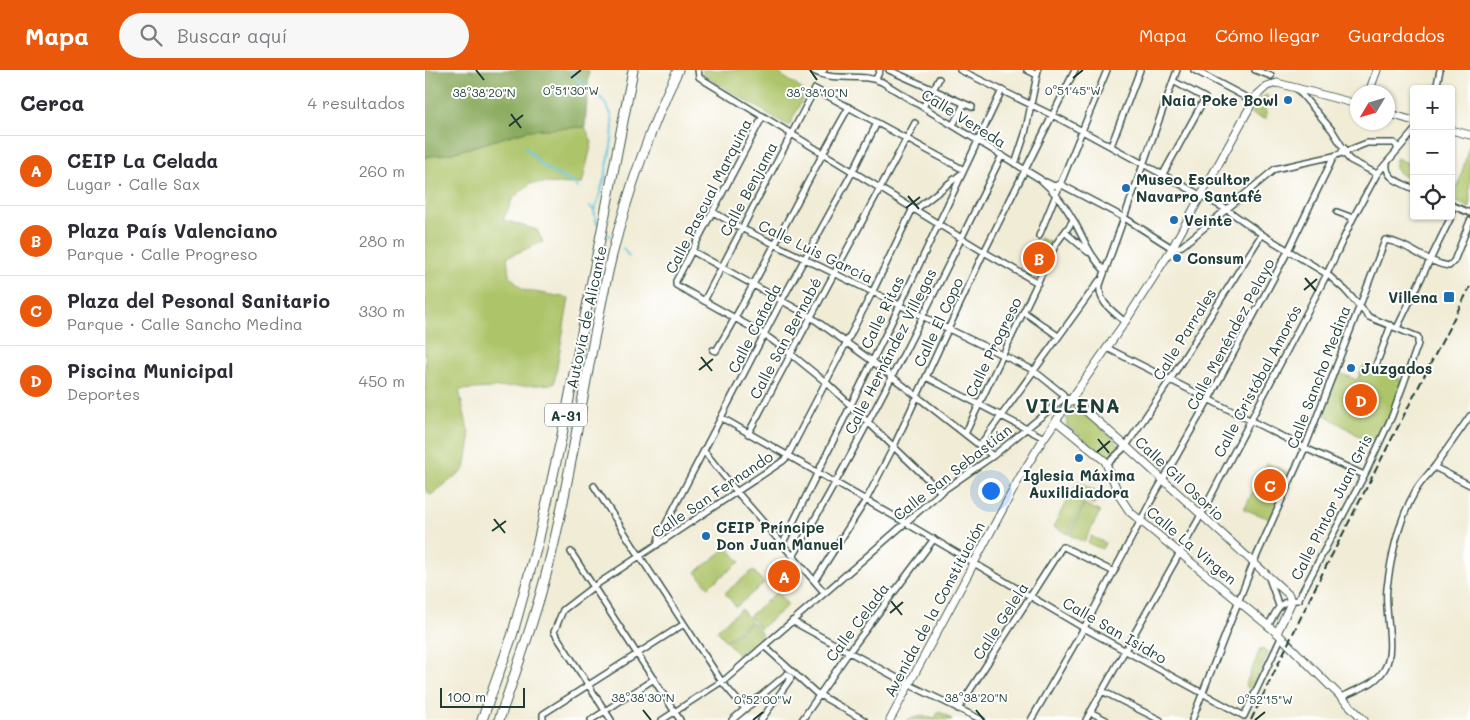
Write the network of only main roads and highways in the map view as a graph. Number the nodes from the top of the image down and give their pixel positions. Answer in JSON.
{"nodes":[{"id":1,"x":633,"y":70,"type":"edge"},
{"id":2,"x":678,"y":70,"type":"edge"},
{"id":3,"x":482,"y":720,"type":"edge"},
{"id":4,"x":499,"y":720,"type":"edge"}],
"edges":[{"from":1,"to":3,"type":"highway","name":"Autovía de Alicante","number":"A-31"},
{"from":2,"to":4,"type":"highway","name":"Autovía de Alicante","number":"A-31"}]}
